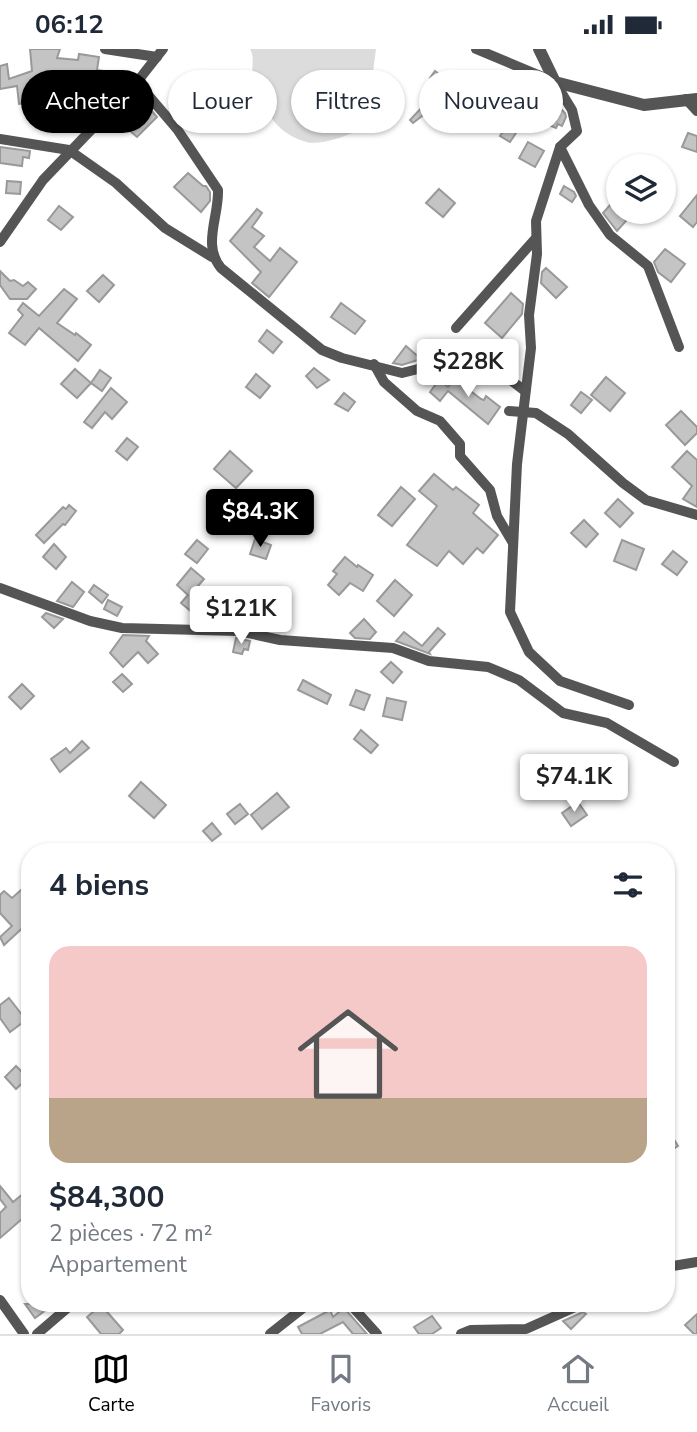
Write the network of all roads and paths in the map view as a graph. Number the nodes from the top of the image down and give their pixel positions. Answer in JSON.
{"nodes":[{"id":1,"x":105,"y":49,"type":"edge"},
{"id":2,"x":476,"y":49,"type":"edge"},
{"id":3,"x":539,"y":49,"type":"edge"},
{"id":4,"x":160,"y":53,"type":"edge"},
{"id":5,"x":147,"y":70,"type":"edge"},
{"id":6,"x":526,"y":70,"type":"edge"},
{"id":7,"x":549,"y":70,"type":"edge"},
{"id":8,"x":563,"y":84,"type":"edge"},
{"id":9,"x":563,"y":95,"type":"edge"},
{"id":10,"x":691,"y":99,"type":"edge"},
{"id":11,"x":154,"y":102,"type":"edge"},
{"id":12,"x":697,"y":111,"type":"edge"},
{"id":13,"x":86,"y":133,"type":"edge"},
{"id":14,"x":0,"y":139,"type":"edge"},
{"id":15,"x":560,"y":147,"type":"junction"},
{"id":16,"x":69,"y":150,"type":"junction"},
{"id":17,"x":536,"y":238,"type":"junction"},
{"id":18,"x":0,"y":242,"type":"edge"},
{"id":19,"x":212,"y":257,"type":"junction"},
{"id":20,"x":456,"y":328,"type":"dead end"},
{"id":21,"x":679,"y":347,"type":"dead end"},
{"id":22,"x":374,"y":364,"type":"junction"},
{"id":23,"x":524,"y":391,"type":"junction"},
{"id":24,"x":509,"y":411,"type":"dead end"},
{"id":25,"x":524,"y":413,"type":"junction"},
{"id":26,"x":697,"y":515,"type":"edge"},
{"id":27,"x":513,"y":543,"type":"junction"},
{"id":28,"x":0,"y":588,"type":"edge"},
{"id":29,"x":629,"y":705,"type":"dead end"},
{"id":30,"x":674,"y":762,"type":"dead end"},
{"id":31,"x":697,"y":1262,"type":"edge"},
{"id":32,"x":675,"y":1266,"type":"edge"},
{"id":33,"x":0,"y":1300,"type":"edge"},
{"id":34,"x":63,"y":1312,"type":"edge"},
{"id":35,"x":298,"y":1312,"type":"edge"},
{"id":36,"x":357,"y":1312,"type":"edge"},
{"id":37,"x":564,"y":1312,"type":"edge"},
{"id":38,"x":24,"y":1334,"type":"edge"},
{"id":39,"x":37,"y":1334,"type":"edge"},
{"id":40,"x":270,"y":1334,"type":"edge"},
{"id":41,"x":377,"y":1334,"type":"edge"},
{"id":42,"x":461,"y":1334,"type":"edge"}],
"edges":[{"from":1,"to":4,"type":"street"},
{"from":2,"to":6,"type":"street"},
{"from":3,"to":7,"type":"street"},
{"from":4,"to":5,"type":"street"},
{"from":8,"to":10,"type":"street"},
{"from":9,"to":15,"type":"street"},
{"from":10,"to":12,"type":"street"},
{"from":11,"to":19,"type":"street"},
{"from":13,"to":16,"type":"street"},
{"from":14,"to":16,"type":"street"},
{"from":15,"to":17,"type":"street"},
{"from":15,"to":21,"type":"street"},
{"from":16,"to":18,"type":"street"},
{"from":16,"to":19,"type":"street"},
{"from":17,"to":20,"type":"street"},
{"from":17,"to":23,"type":"street"},
{"from":19,"to":22,"type":"street"},
{"from":22,"to":23,"type":"street"},
{"from":22,"to":27,"type":"street"},
{"from":23,"to":25,"type":"street"},
{"from":24,"to":25,"type":"street"},
{"from":25,"to":26,"type":"street"},
{"from":25,"to":27,"type":"street"},
{"from":27,"to":29,"type":"street"},
{"from":28,"to":30,"type":"street"},
{"from":31,"to":32,"type":"street"},
{"from":33,"to":38,"type":"street"},
{"from":34,"to":39,"type":"street"},
{"from":35,"to":40,"type":"street"},
{"from":36,"to":41,"type":"street"},
{"from":37,"to":42,"type":"street"}]}
